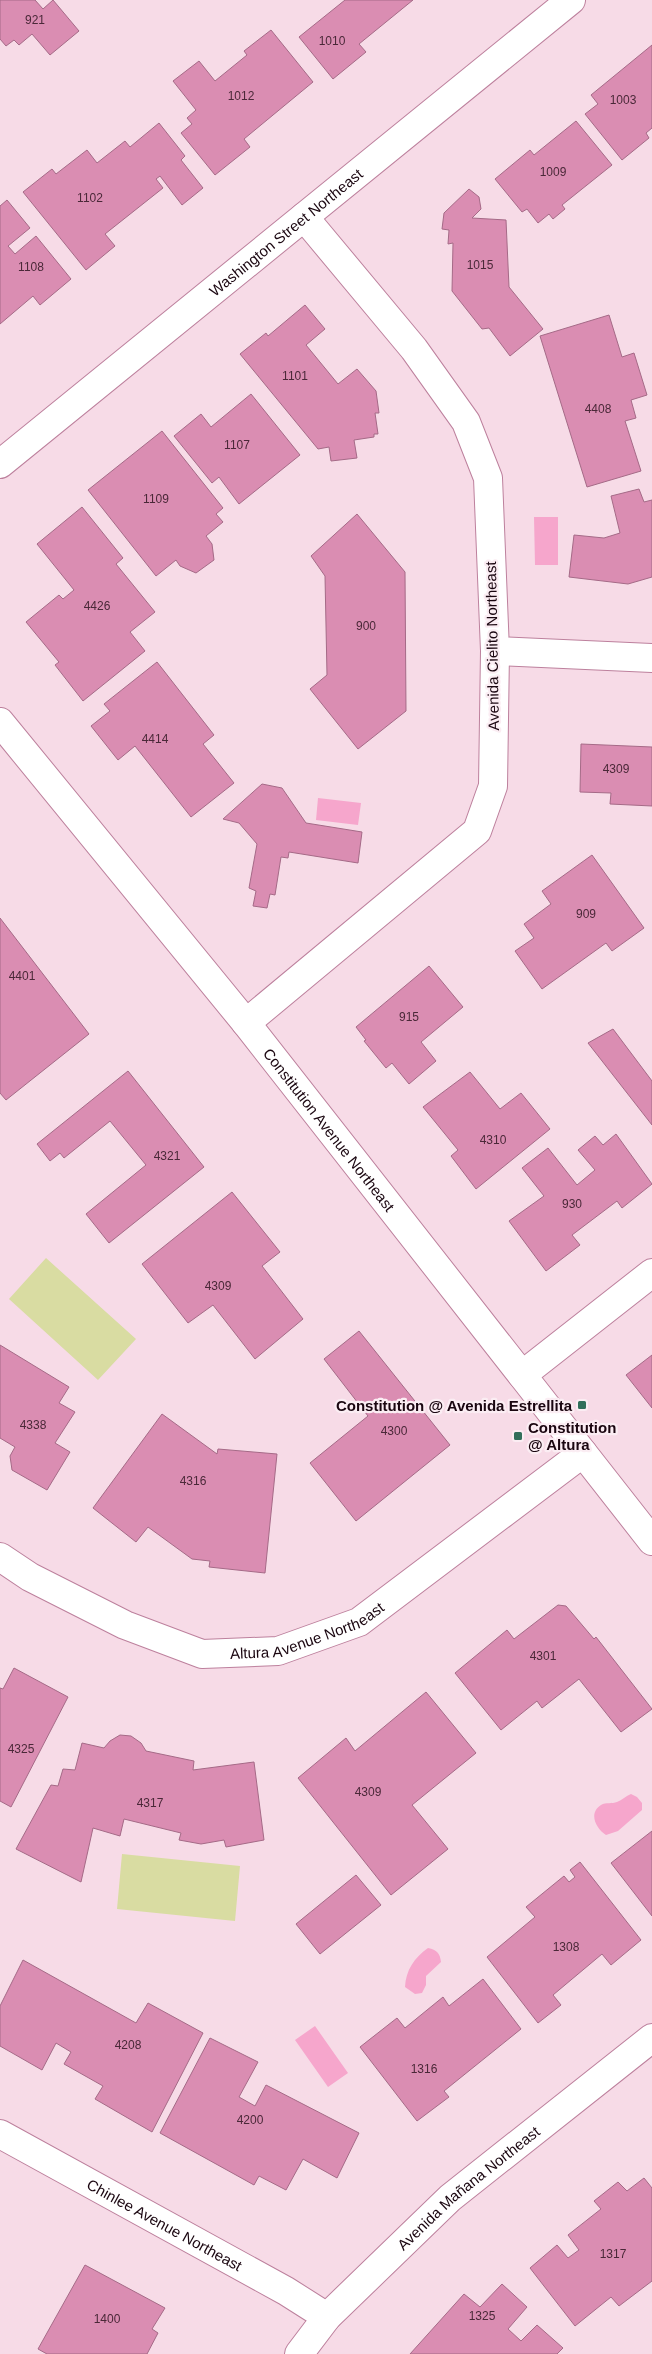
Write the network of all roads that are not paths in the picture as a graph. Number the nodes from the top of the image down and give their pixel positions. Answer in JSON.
{"nodes":[{"id":1,"x":571,"y":0,"type":"edge"},
{"id":2,"x":304,"y":217,"type":"junction"},
{"id":3,"x":0,"y":464,"type":"edge"},
{"id":4,"x":495,"y":652,"type":"junction"},
{"id":5,"x":652,"y":658,"type":"edge"},
{"id":6,"x":0,"y":722,"type":"edge"},
{"id":7,"x":246,"y":1023,"type":"junction"},
{"id":8,"x":652,"y":1273,"type":"edge"},
{"id":9,"x":522,"y":1375,"type":"junction"},
{"id":10,"x":583,"y":1454,"type":"junction"},
{"id":11,"x":652,"y":1541,"type":"edge"},
{"id":12,"x":0,"y":1557,"type":"edge"},
{"id":13,"x":652,"y":2038,"type":"edge"},
{"id":14,"x":0,"y":2134,"type":"edge"},
{"id":15,"x":327,"y":2317,"type":"junction"},
{"id":16,"x":299,"y":2354,"type":"edge"}],
"edges":[{"from":1,"to":2,"type":"street","name":"Washington Street Northeast"},
{"from":2,"to":3,"type":"street","name":"Washington Street Northeast"},
{"from":2,"to":4,"type":"street","name":"Avenida Cielito Northeast"},
{"from":4,"to":5,"type":"street"},
{"from":4,"to":7,"type":"street","name":"Avenida Cielito Northeast"},
{"from":6,"to":7,"type":"street","name":"Constitution Avenue Northeast"},
{"from":7,"to":9,"type":"street","name":"Constitution Avenue Northeast"},
{"from":8,"to":9,"type":"street"},
{"from":9,"to":10,"type":"street","name":"Constitution Avenue Northeast"},
{"from":10,"to":11,"type":"street","name":"Constitution Avenue Northeast"},
{"from":10,"to":12,"type":"street","name":"Altura Avenue Northeast"},
{"from":13,"to":15,"type":"street","name":"Avenida Mañana Northeast"},
{"from":14,"to":15,"type":"street","name":"Chinlee Avenue Northeast"},
{"from":15,"to":16,"type":"street","name":"Avenida Mañana Northeast"}]}
